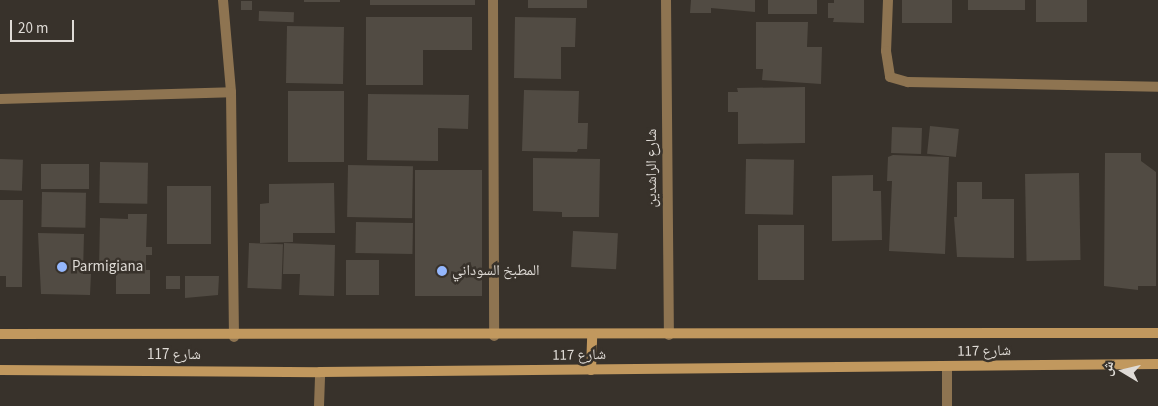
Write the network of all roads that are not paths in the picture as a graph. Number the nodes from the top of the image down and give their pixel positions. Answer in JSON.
{"nodes":[{"id":1,"x":223,"y":0,"type":"edge"},
{"id":2,"x":492,"y":0,"type":"edge"},
{"id":3,"x":666,"y":0,"type":"edge"},
{"id":4,"x":888,"y":0,"type":"edge"},
{"id":5,"x":1158,"y":87,"type":"edge"},
{"id":6,"x":231,"y":92,"type":"junction"},
{"id":7,"x":0,"y":99,"type":"edge"},
{"id":8,"x":1158,"y":333,"type":"edge"},
{"id":9,"x":0,"y":334,"type":"edge"},
{"id":10,"x":592,"y":335,"type":"junction"},
{"id":11,"x":668,"y":335,"type":"junction"},
{"id":12,"x":234,"y":336,"type":"junction"},
{"id":13,"x":494,"y":336,"type":"junction"},
{"id":14,"x":1158,"y":364,"type":"edge"},
{"id":15,"x":947,"y":366,"type":"junction"},
{"id":16,"x":0,"y":370,"type":"edge"},
{"id":17,"x":591,"y":370,"type":"junction"},
{"id":18,"x":320,"y":372,"type":"junction"},
{"id":19,"x":319,"y":406,"type":"edge"},
{"id":20,"x":947,"y":406,"type":"edge"}],
"edges":[{"from":1,"to":6,"type":"street"},
{"from":2,"to":13,"type":"street"},
{"from":3,"to":11,"type":"street","name":"شارع الراشدين"},
{"from":4,"to":5,"type":"street"},
{"from":6,"to":7,"type":"street"},
{"from":6,"to":12,"type":"street"},
{"from":8,"to":11,"type":"street","name":"شارع 117"},
{"from":9,"to":12,"type":"street","name":"شارع 117"},
{"from":10,"to":11,"type":"street","name":"شارع 117"},
{"from":10,"to":13,"type":"street","name":"شارع 117"},
{"from":10,"to":17,"type":"street"},
{"from":12,"to":13,"type":"street","name":"شارع 117"},
{"from":14,"to":15,"type":"street","name":"شارع 117"},
{"from":15,"to":17,"type":"street","name":"شارع 117"},
{"from":15,"to":20,"type":"street"},
{"from":16,"to":18,"type":"street","name":"شارع 117"},
{"from":17,"to":18,"type":"street","name":"شارع 117"},
{"from":18,"to":19,"type":"street"}]}
